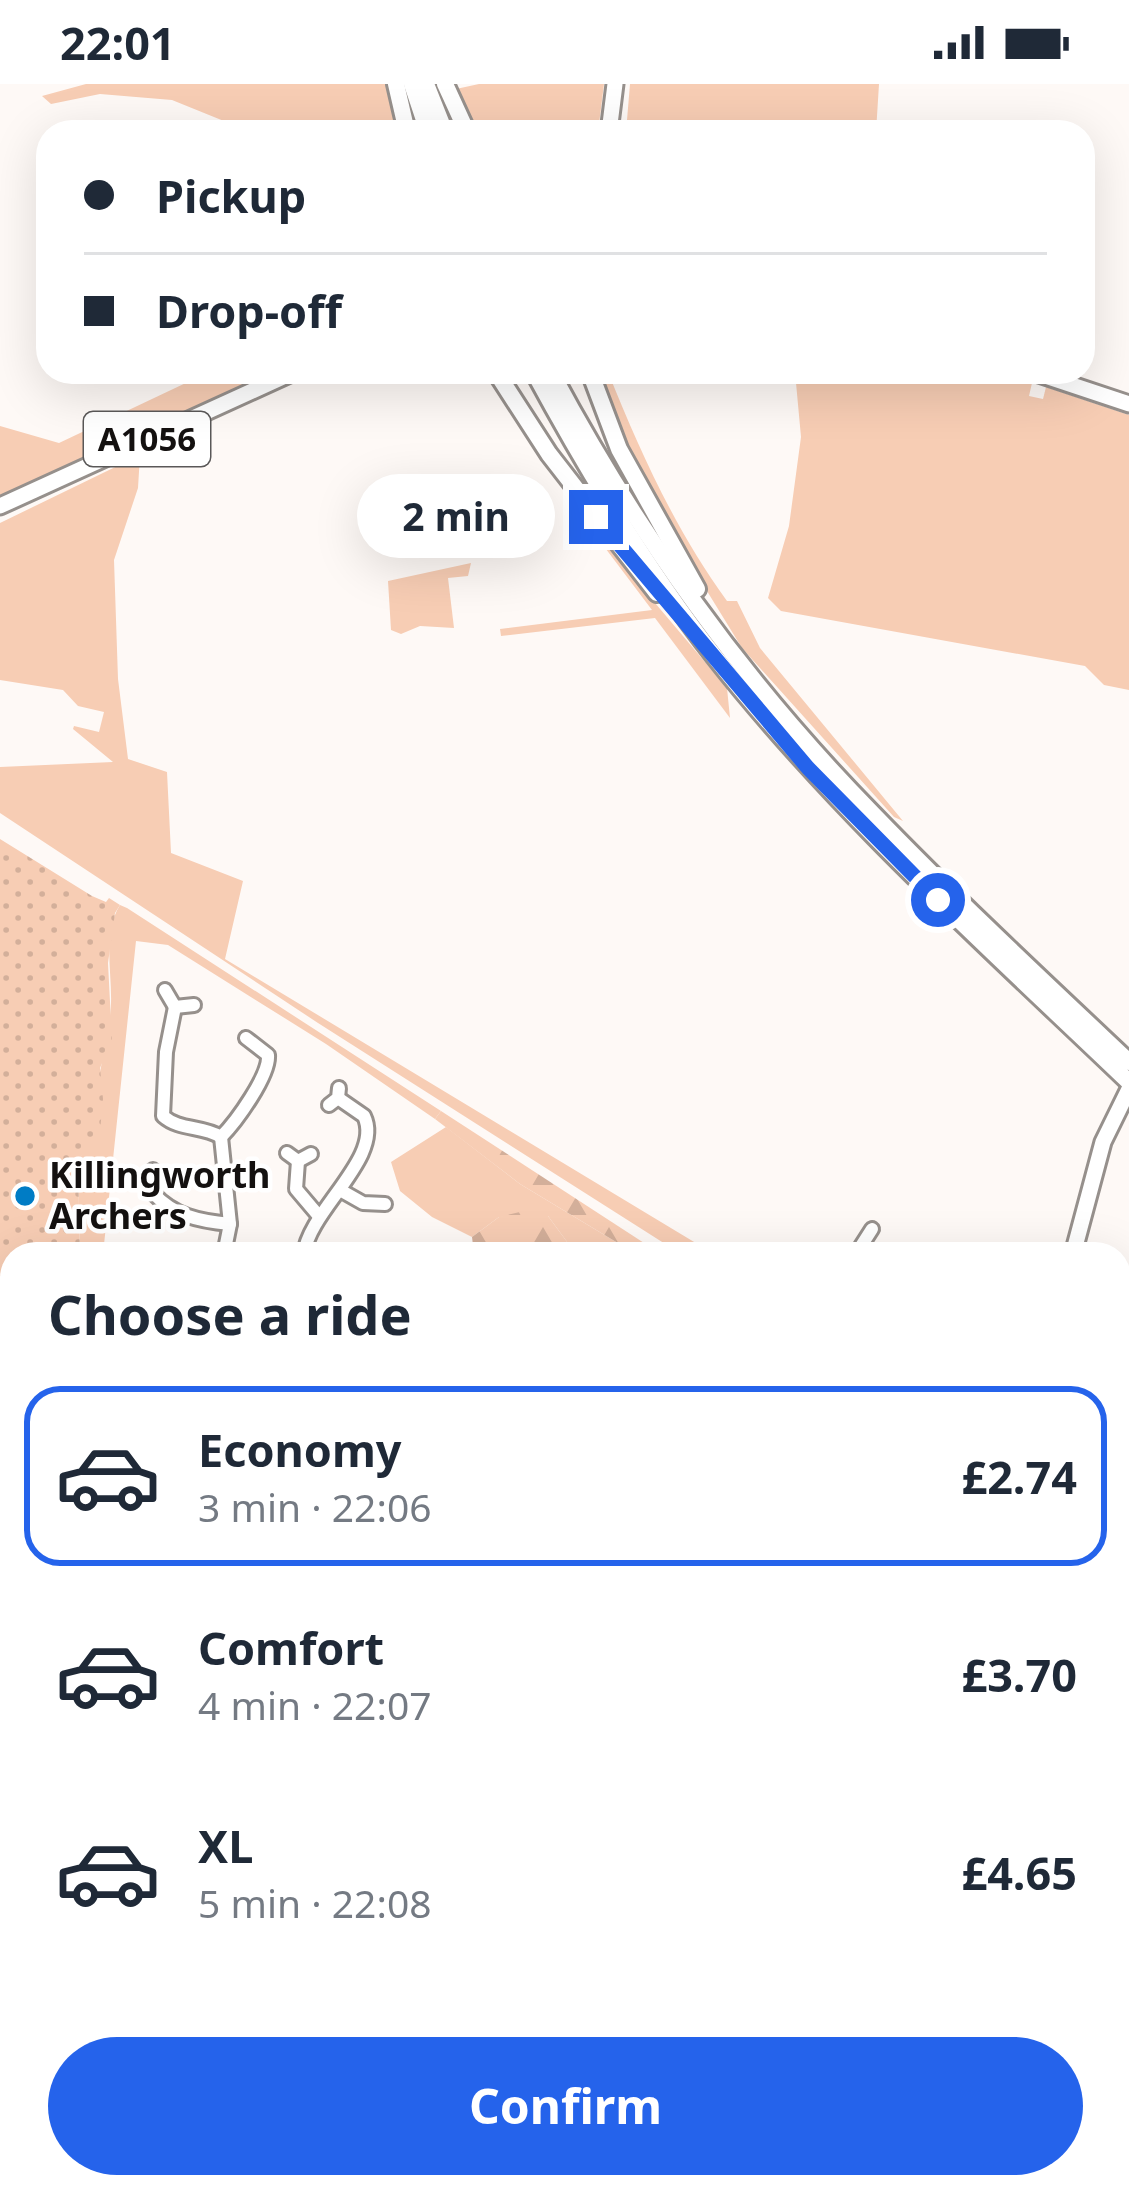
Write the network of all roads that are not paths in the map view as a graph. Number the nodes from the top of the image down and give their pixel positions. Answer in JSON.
{"nodes":[{"id":1,"x":396,"y":84,"type":"edge"},
{"id":2,"x":412,"y":84,"type":"edge"},
{"id":3,"x":426,"y":84,"type":"edge"},
{"id":4,"x":445,"y":84,"type":"edge"},
{"id":5,"x":615,"y":84,"type":"edge"},
{"id":6,"x":404,"y":120,"type":"edge"},
{"id":7,"x":424,"y":120,"type":"edge"},
{"id":8,"x":440,"y":120,"type":"edge"},
{"id":9,"x":462,"y":120,"type":"edge"},
{"id":10,"x":610,"y":120,"type":"edge"},
{"id":11,"x":268,"y":384,"type":"edge"},
{"id":12,"x":504,"y":384,"type":"edge"},
{"id":13,"x":541,"y":384,"type":"edge"},
{"id":14,"x":558,"y":384,"type":"edge"},
{"id":15,"x":595,"y":384,"type":"edge"},
{"id":16,"x":1070,"y":384,"type":"edge"},
{"id":17,"x":1129,"y":404,"type":"edge"},
{"id":18,"x":0,"y":506,"type":"edge"},
{"id":19,"x":721,"y":652,"type":"junction"},
{"id":20,"x":165,"y":990,"type":"dead end"},
{"id":21,"x":194,"y":1005,"type":"dead end"},
{"id":22,"x":175,"y":1007,"type":"junction"},
{"id":23,"x":247,"y":1038,"type":"dead end"},
{"id":24,"x":1129,"y":1062,"type":"edge"},
{"id":25,"x":1129,"y":1086,"type":"edge"},
{"id":26,"x":335,"y":1097,"type":"dead end"},
{"id":27,"x":221,"y":1137,"type":"junction"},
{"id":28,"x":298,"y":1156,"type":"dead end"},
{"id":29,"x":153,"y":1170,"type":"dead end"},
{"id":30,"x":340,"y":1190,"type":"junction"},
{"id":31,"x":389,"y":1202,"type":"dead end"},
{"id":32,"x":318,"y":1215,"type":"junction"},
{"id":33,"x":230,"y":1224,"type":"junction"},
{"id":34,"x":872,"y":1228,"type":"dead end"},
{"id":35,"x":226,"y":1242,"type":"edge"},
{"id":36,"x":306,"y":1242,"type":"edge"},
{"id":37,"x":863,"y":1242,"type":"edge"},
{"id":38,"x":1076,"y":1242,"type":"edge"}],
"edges":[{"from":1,"to":6,"type":"highway"},
{"from":2,"to":7,"type":"highway"},
{"from":3,"to":8,"type":"highway"},
{"from":4,"to":9,"type":"highway"},
{"from":5,"to":10,"type":"main road"},
{"from":11,"to":18,"type":"main road","number":"A1056"},
{"from":12,"to":19,"type":"highway"},
{"from":13,"to":19,"type":"highway"},
{"from":14,"to":19,"type":"highway"},
{"from":15,"to":19,"type":"highway"},
{"from":16,"to":17,"type":"main road"},
{"from":19,"to":24,"type":"highway"},
{"from":19,"to":25,"type":"highway"},
{"from":20,"to":22,"type":"street"},
{"from":21,"to":22,"type":"street"},
{"from":22,"to":27,"type":"street"},
{"from":23,"to":27,"type":"street"},
{"from":25,"to":38,"type":"main road"},
{"from":26,"to":30,"type":"street"},
{"from":27,"to":33,"type":"street"},
{"from":28,"to":32,"type":"street"},
{"from":29,"to":33,"type":"street"},
{"from":30,"to":31,"type":"street"},
{"from":30,"to":32,"type":"street"},
{"from":32,"to":36,"type":"street"},
{"from":33,"to":35,"type":"street"},
{"from":34,"to":37,"type":"street"}]}
